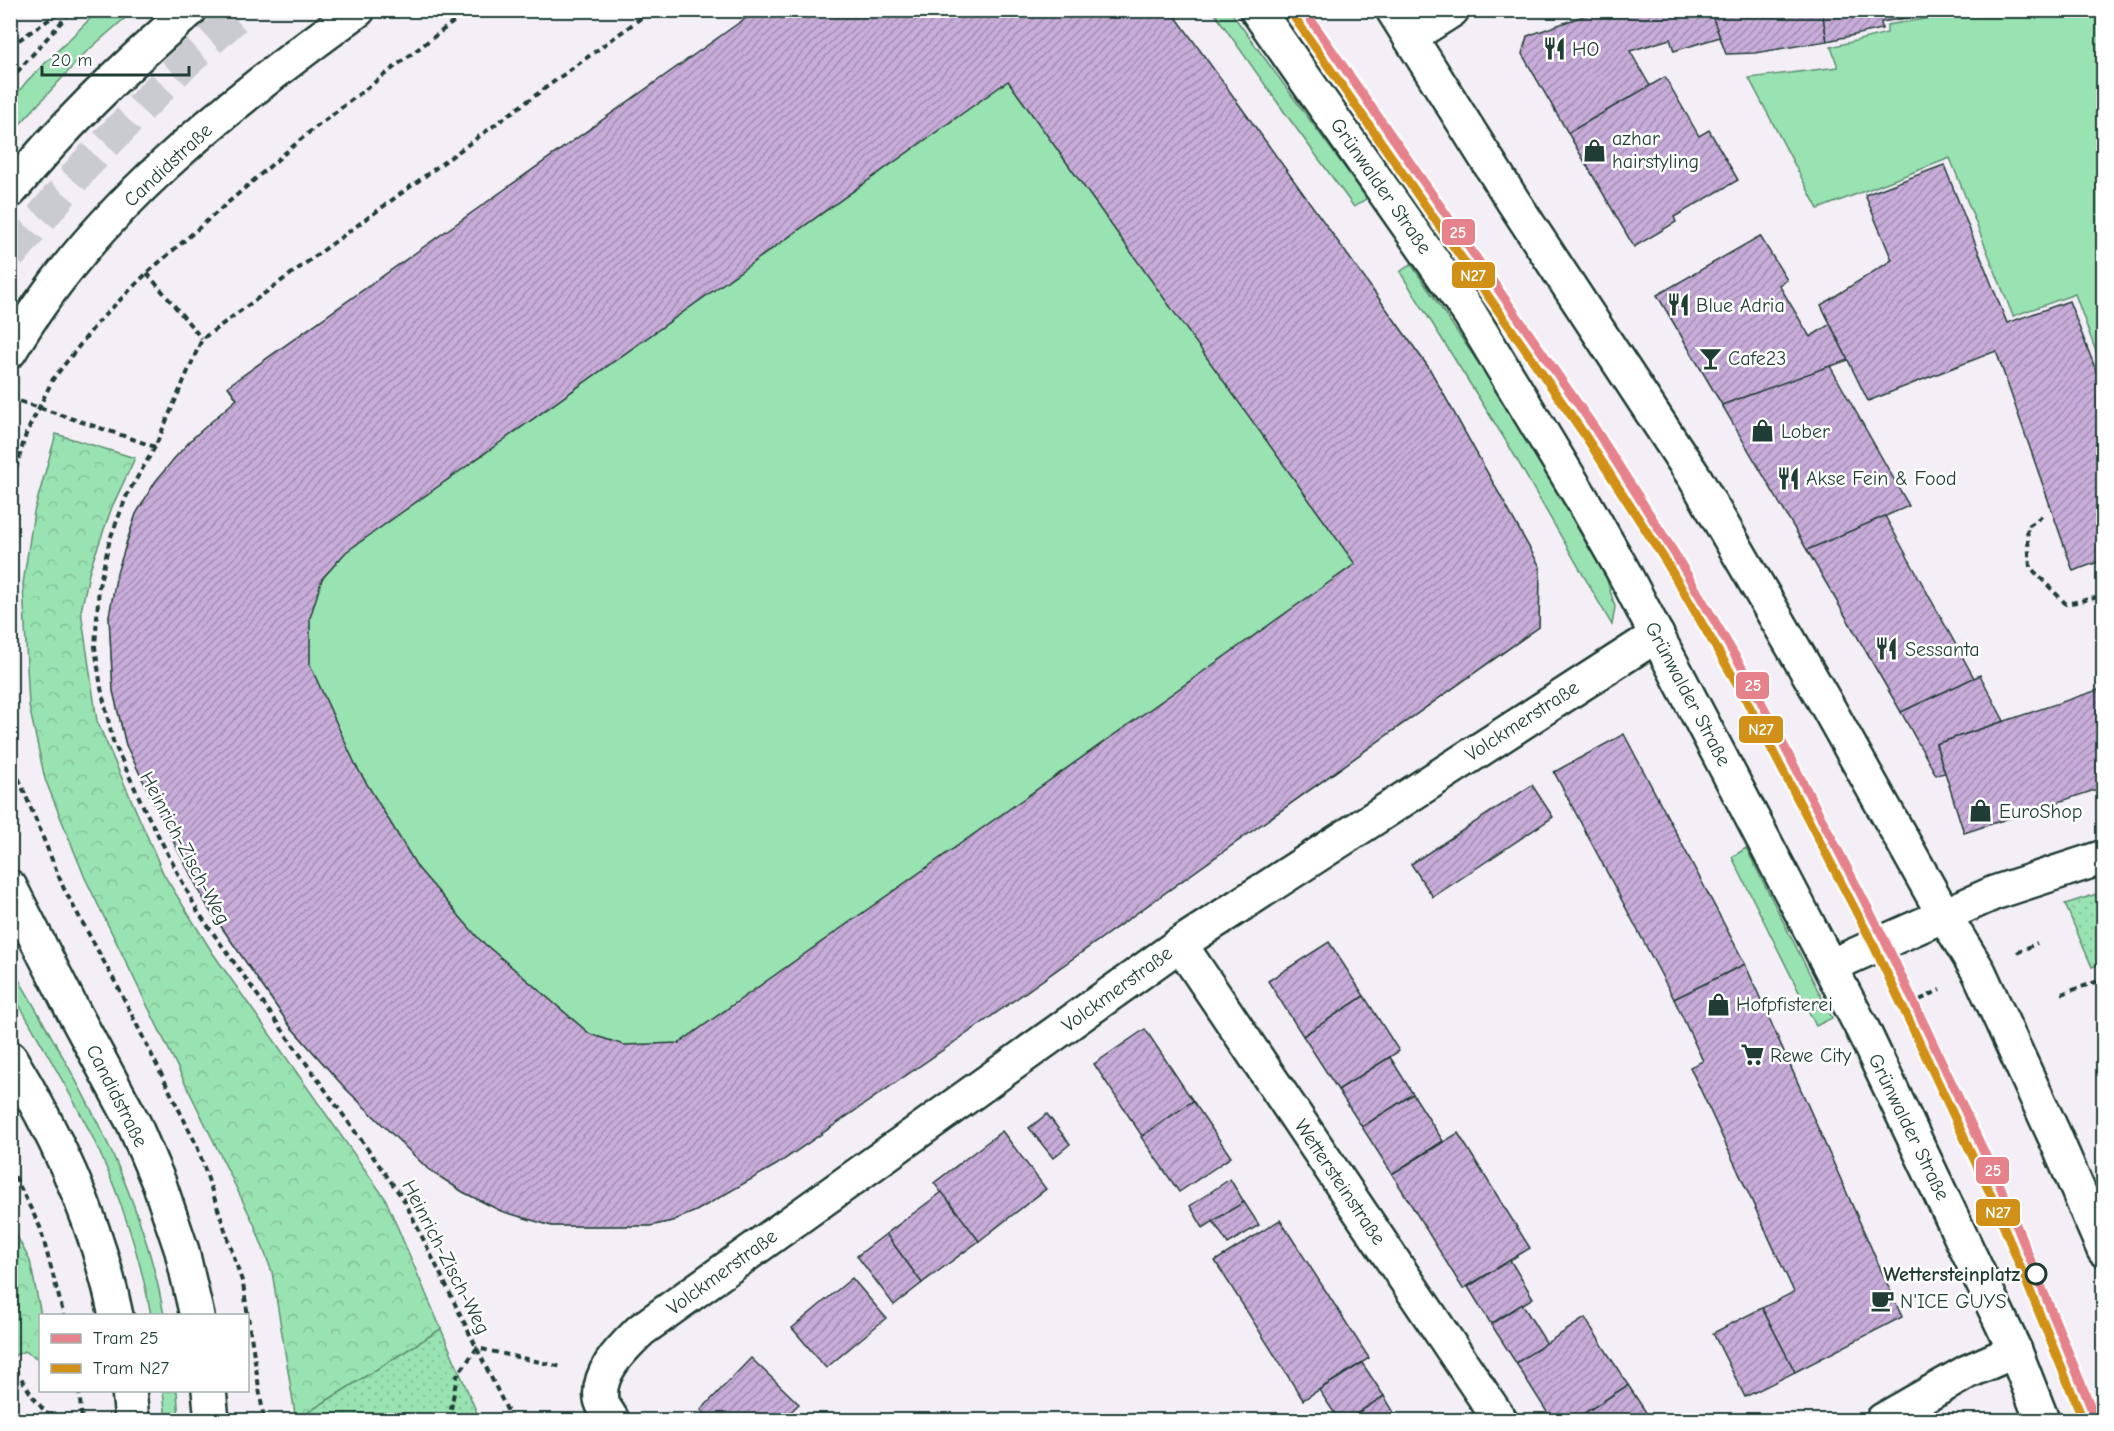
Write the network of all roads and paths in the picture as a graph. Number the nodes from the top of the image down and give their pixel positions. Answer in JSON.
{"nodes":[{"id":1,"x":63,"y":10,"type":"edge"},
{"id":2,"x":72,"y":10,"type":"edge"},
{"id":3,"x":190,"y":10,"type":"edge"},
{"id":4,"x":358,"y":10,"type":"edge"},
{"id":5,"x":469,"y":10,"type":"edge"},
{"id":6,"x":652,"y":10,"type":"edge"},
{"id":7,"x":1257,"y":10,"type":"edge"},
{"id":8,"x":1452,"y":10,"type":"edge"},
{"id":9,"x":1402,"y":24,"type":"edge"},
{"id":10,"x":10,"y":46,"type":"edge"},
{"id":11,"x":10,"y":80,"type":"edge"},
{"id":12,"x":10,"y":191,"type":"edge"},
{"id":13,"x":147,"y":273,"type":"junction"},
{"id":14,"x":202,"y":339,"type":"junction"},
{"id":15,"x":10,"y":351,"type":"edge"},
{"id":16,"x":10,"y":398,"type":"edge"},
{"id":17,"x":155,"y":447,"type":"junction"},
{"id":18,"x":10,"y":489,"type":"edge"},
{"id":19,"x":2042,"y":516,"type":"dead end"},
{"id":20,"x":2103,"y":596,"type":"edge"},
{"id":21,"x":1657,"y":635,"type":"junction"},
{"id":22,"x":2103,"y":857,"type":"edge"},
{"id":23,"x":10,"y":887,"type":"edge"},
{"id":24,"x":1944,"y":915,"type":"junction"},
{"id":25,"x":1180,"y":944,"type":"junction"},
{"id":26,"x":2037,"y":944,"type":"dead end"},
{"id":27,"x":1830,"y":966,"type":"junction"},
{"id":28,"x":1979,"y":972,"type":"junction"},
{"id":29,"x":2103,"y":979,"type":"edge"},
{"id":30,"x":2062,"y":994,"type":"dead end"},
{"id":31,"x":1862,"y":1028,"type":"junction"},
{"id":32,"x":10,"y":1058,"type":"edge"},
{"id":33,"x":10,"y":1167,"type":"edge"},
{"id":34,"x":2103,"y":1250,"type":"edge"},
{"id":35,"x":63,"y":1314,"type":"edge"},
{"id":36,"x":116,"y":1314,"type":"edge"},
{"id":37,"x":197,"y":1314,"type":"edge"},
{"id":38,"x":477,"y":1348,"type":"junction"},
{"id":39,"x":2015,"y":1351,"type":"junction"},
{"id":40,"x":10,"y":1361,"type":"edge"},
{"id":41,"x":604,"y":1377,"type":"junction"},
{"id":42,"x":78,"y":1392,"type":"edge"},
{"id":43,"x":129,"y":1392,"type":"edge"},
{"id":44,"x":209,"y":1392,"type":"edge"},
{"id":45,"x":45,"y":1412,"type":"junction"},
{"id":46,"x":46,"y":1420,"type":"edge"},
{"id":47,"x":52,"y":1420,"type":"edge"},
{"id":48,"x":82,"y":1420,"type":"edge"},
{"id":49,"x":132,"y":1420,"type":"edge"},
{"id":50,"x":212,"y":1420,"type":"edge"},
{"id":51,"x":449,"y":1420,"type":"edge"},
{"id":52,"x":512,"y":1420,"type":"edge"},
{"id":53,"x":612,"y":1420,"type":"edge"},
{"id":54,"x":1500,"y":1420,"type":"edge"},
{"id":55,"x":1883,"y":1420,"type":"edge"},
{"id":56,"x":2042,"y":1420,"type":"edge"}],
"edges":[{"from":1,"to":10,"type":"path"},
{"from":2,"to":11,"type":"path"},
{"from":3,"to":12,"type":"main road"},
{"from":4,"to":15,"type":"main road","name":"Candidstraße"},
{"from":5,"to":13,"type":"path"},
{"from":6,"to":14,"type":"path"},
{"from":7,"to":21,"type":"main road","name":"Grünwalder Straße"},
{"from":8,"to":9,"type":"main road"},
{"from":9,"to":24,"type":"main road"},
{"from":13,"to":14,"type":"path"},
{"from":13,"to":18,"type":"path"},
{"from":14,"to":17,"type":"path","name":"Heinrich-Zisch-Weg"},
{"from":16,"to":17,"type":"path","bridge":true},
{"from":17,"to":38,"type":"path","name":"Heinrich-Zisch-Weg"},
{"from":19,"to":20,"type":"path"},
{"from":21,"to":25,"type":"main road","name":"Volckmerstraße"},
{"from":21,"to":27,"type":"main road","name":"Grünwalder Straße"},
{"from":22,"to":24,"type":"main road"},
{"from":23,"to":37,"type":"main road","name":"Candidstraße"},
{"from":24,"to":27,"type":"main road"},
{"from":24,"to":28,"type":"main road"},
{"from":25,"to":41,"type":"main road","name":"Volckmerstraße"},
{"from":25,"to":54,"type":"main road","name":"Wettersteinstraße"},
{"from":26,"to":28,"type":"path"},
{"from":27,"to":31,"type":"main road","name":"Grünwalder Straße"},
{"from":28,"to":31,"type":"path"},
{"from":28,"to":34,"type":"main road"},
{"from":29,"to":30,"type":"path"},
{"from":31,"to":39,"type":"main road","name":"Grünwalder Straße"},
{"from":32,"to":36,"type":"main road"},
{"from":33,"to":35,"type":"path"},
{"from":38,"to":41,"type":"path"},
{"from":38,"to":51,"type":"path"},
{"from":38,"to":52,"type":"path","name":"Heinrich-Zisch-Weg"},
{"from":39,"to":55,"type":"main road"},
{"from":39,"to":56,"type":"main road","name":"Grünwalder Straße"},
{"from":40,"to":45,"type":"path"},
{"from":41,"to":53,"type":"main road"},
{"from":42,"to":48,"type":"path"},
{"from":43,"to":49,"type":"main road"},
{"from":44,"to":50,"type":"main road"},
{"from":45,"to":46,"type":"path"},
{"from":45,"to":47,"type":"path"}]}
